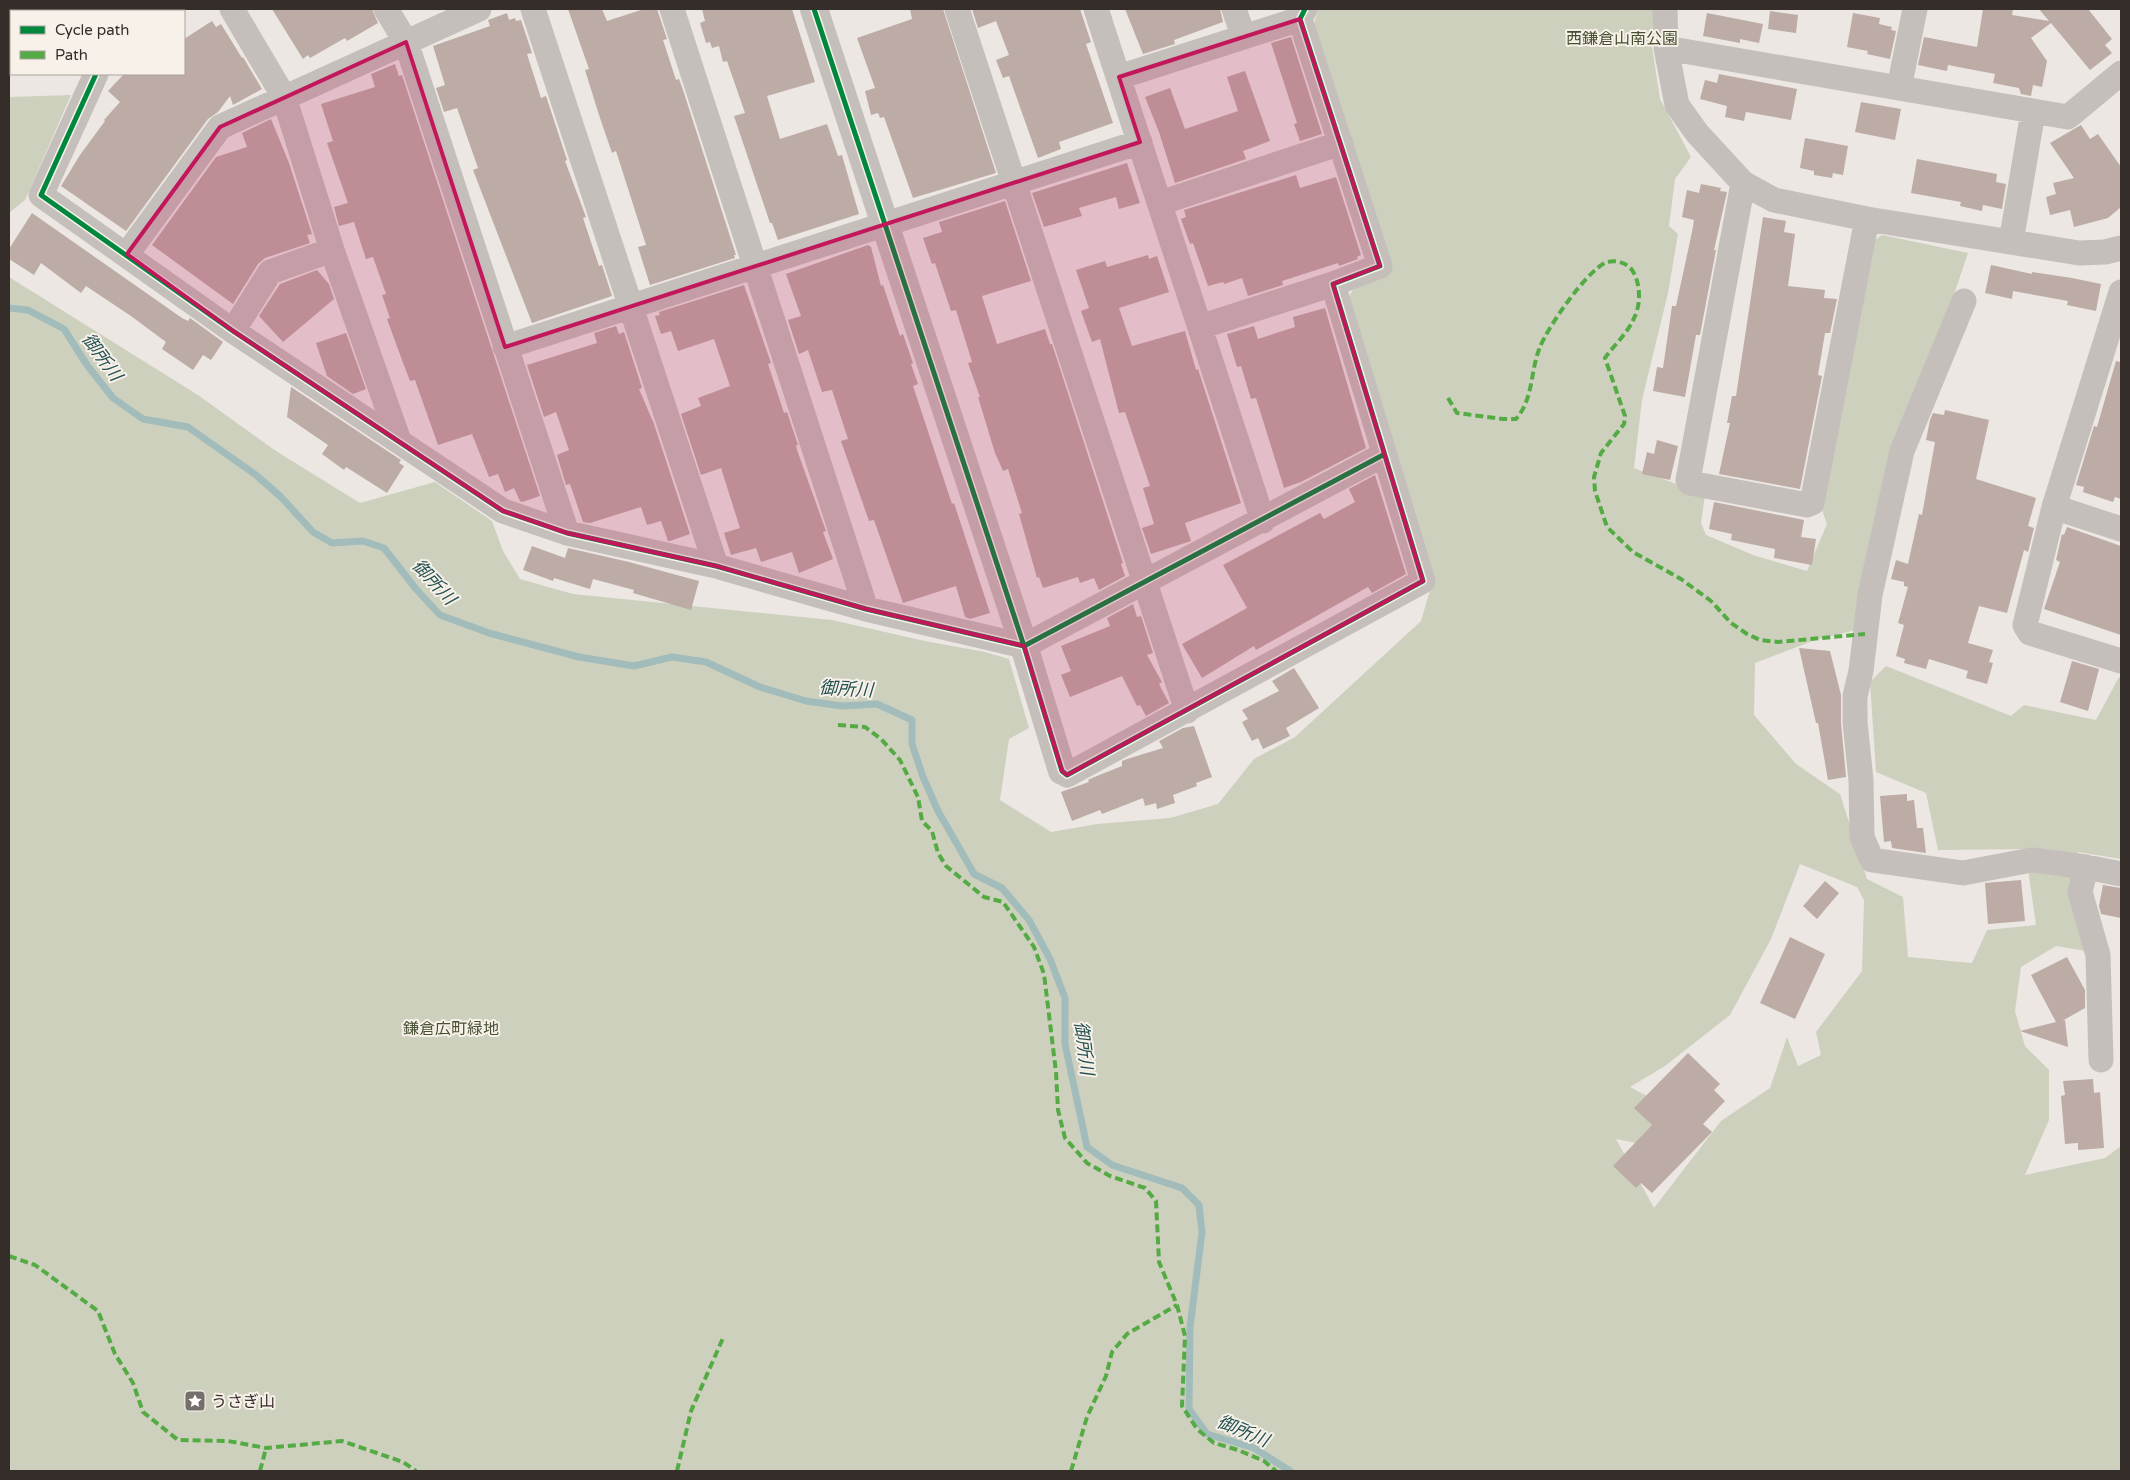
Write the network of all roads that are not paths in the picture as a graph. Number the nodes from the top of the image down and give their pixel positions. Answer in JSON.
{"nodes":[{"id":1,"x":232,"y":9,"type":"edge"},
{"id":2,"x":386,"y":9,"type":"edge"},
{"id":3,"x":479,"y":9,"type":"edge"},
{"id":4,"x":533,"y":9,"type":"edge"},
{"id":5,"x":672,"y":9,"type":"edge"},
{"id":6,"x":814,"y":9,"type":"edge"},
{"id":7,"x":957,"y":9,"type":"edge"},
{"id":8,"x":1096,"y":9,"type":"edge"},
{"id":9,"x":1234,"y":9,"type":"edge"},
{"id":10,"x":1665,"y":9,"type":"edge"},
{"id":11,"x":1915,"y":9,"type":"edge"},
{"id":12,"x":1302,"y":14,"type":"edge"},
{"id":13,"x":1243,"y":36,"type":"junction"},
{"id":14,"x":406,"y":42,"type":"junction"},
{"id":15,"x":1666,"y":48,"type":"junction"},
{"id":16,"x":2121,"y":73,"type":"edge"},
{"id":17,"x":96,"y":75,"type":"edge"},
{"id":18,"x":1118,"y":77,"type":"junction"},
{"id":19,"x":1899,"y":88,"type":"junction"},
{"id":20,"x":284,"y":97,"type":"junction"},
{"id":21,"x":2033,"y":112,"type":"junction"},
{"id":22,"x":1140,"y":142,"type":"junction"},
{"id":23,"x":1341,"y":143,"type":"junction"},
{"id":24,"x":1014,"y":182,"type":"junction"},
{"id":25,"x":1743,"y":183,"type":"junction"},
{"id":26,"x":1160,"y":203,"type":"junction"},
{"id":27,"x":1867,"y":220,"type":"junction"},
{"id":28,"x":886,"y":223,"type":"junction"},
{"id":29,"x":2011,"y":242,"type":"junction"},
{"id":30,"x":2121,"y":248,"type":"edge"},
{"id":31,"x":332,"y":250,"type":"junction"},
{"id":32,"x":127,"y":254,"type":"junction"},
{"id":33,"x":756,"y":266,"type":"junction"},
{"id":34,"x":1333,"y":284,"type":"junction"},
{"id":35,"x":2121,"y":292,"type":"edge"},
{"id":36,"x":1964,"y":301,"type":"dead end"},
{"id":37,"x":632,"y":306,"type":"junction"},
{"id":38,"x":1200,"y":327,"type":"junction"},
{"id":39,"x":234,"y":331,"type":"junction"},
{"id":40,"x":505,"y":347,"type":"junction"},
{"id":41,"x":400,"y":441,"type":"junction"},
{"id":42,"x":1383,"y":455,"type":"junction"},
{"id":43,"x":2054,"y":507,"type":"junction"},
{"id":44,"x":1263,"y":521,"type":"junction"},
{"id":45,"x":2121,"y":529,"type":"edge"},
{"id":46,"x":567,"y":533,"type":"junction"},
{"id":47,"x":716,"y":566,"type":"junction"},
{"id":48,"x":1145,"y":582,"type":"junction"},
{"id":49,"x":866,"y":609,"type":"junction"},
{"id":50,"x":1024,"y":646,"type":"junction"},
{"id":51,"x":2121,"y":661,"type":"edge"},
{"id":52,"x":1187,"y":711,"type":"junction"},
{"id":53,"x":1062,"y":771,"type":"joint"},
{"id":54,"x":2086,"y":867,"type":"junction"},
{"id":55,"x":2121,"y":874,"type":"edge"},
{"id":56,"x":2101,"y":1060,"type":"dead end"}],
"edges":[{"from":1,"to":20,"type":"street"},
{"from":2,"to":14,"type":"street"},
{"from":3,"to":14,"type":"street"},
{"from":4,"to":37,"type":"street"},
{"from":5,"to":33,"type":"street"},
{"from":6,"to":28,"type":"street"},
{"from":7,"to":24,"type":"street"},
{"from":8,"to":18,"type":"street"},
{"from":9,"to":13,"type":"street"},
{"from":10,"to":15,"type":"street"},
{"from":11,"to":19,"type":"street"},
{"from":12,"to":13,"type":"street"},
{"from":12,"to":23,"type":"street"},
{"from":13,"to":18,"type":"street"},
{"from":14,"to":20,"type":"street"},
{"from":14,"to":40,"type":"street"},
{"from":15,"to":19,"type":"street"},
{"from":15,"to":25,"type":"street"},
{"from":16,"to":21,"type":"street"},
{"from":17,"to":32,"type":"street"},
{"from":18,"to":22,"type":"street"},
{"from":19,"to":21,"type":"street"},
{"from":20,"to":31,"type":"street"},
{"from":20,"to":32,"type":"street"},
{"from":21,"to":29,"type":"street"},
{"from":22,"to":24,"type":"street"},
{"from":22,"to":26,"type":"street"},
{"from":23,"to":26,"type":"street"},
{"from":23,"to":34,"type":"street"},
{"from":24,"to":28,"type":"street"},
{"from":24,"to":48,"type":"street"},
{"from":25,"to":27,"type":"street"},
{"from":25,"to":27,"type":"street"},
{"from":26,"to":38,"type":"street"},
{"from":27,"to":29,"type":"street"},
{"from":28,"to":33,"type":"street"},
{"from":28,"to":50,"type":"street"},
{"from":29,"to":30,"type":"street"},
{"from":31,"to":39,"type":"street"},
{"from":31,"to":41,"type":"street"},
{"from":32,"to":39,"type":"street"},
{"from":33,"to":37,"type":"street"},
{"from":33,"to":49,"type":"street"},
{"from":34,"to":38,"type":"street"},
{"from":34,"to":42,"type":"street"},
{"from":35,"to":43,"type":"street"},
{"from":36,"to":54,"type":"street"},
{"from":37,"to":40,"type":"street"},
{"from":37,"to":47,"type":"street"},
{"from":38,"to":44,"type":"street"},
{"from":39,"to":41,"type":"street"},
{"from":40,"to":46,"type":"street"},
{"from":41,"to":46,"type":"street"},
{"from":42,"to":44,"type":"street"},
{"from":42,"to":52,"type":"street"},
{"from":43,"to":45,"type":"street"},
{"from":43,"to":51,"type":"street"},
{"from":44,"to":48,"type":"street"},
{"from":46,"to":47,"type":"street"},
{"from":47,"to":49,"type":"street"},
{"from":48,"to":50,"type":"street"},
{"from":48,"to":52,"type":"street"},
{"from":49,"to":50,"type":"street"},
{"from":50,"to":53,"type":"street"},
{"from":52,"to":53,"type":"street"},
{"from":54,"to":55,"type":"street"},
{"from":54,"to":56,"type":"street"}]}
